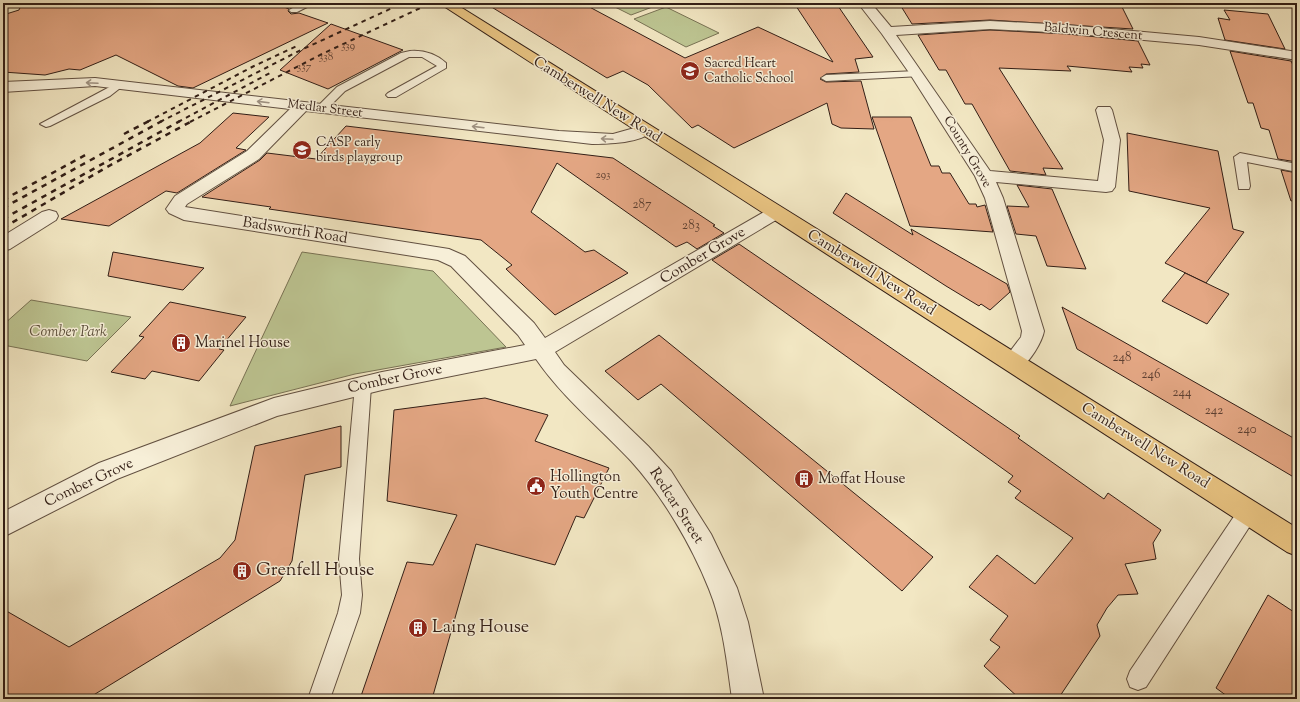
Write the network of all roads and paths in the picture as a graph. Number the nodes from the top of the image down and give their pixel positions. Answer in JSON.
{"nodes":[{"id":1,"x":310,"y":3,"type":"edge"},
{"id":2,"x":445,"y":3,"type":"edge"},
{"id":3,"x":864,"y":3,"type":"edge"},
{"id":4,"x":294,"y":10,"type":"dead end"},
{"id":5,"x":887,"y":32,"type":"junction"},
{"id":6,"x":1297,"y":56,"type":"edge"},
{"id":7,"x":917,"y":74,"type":"junction"},
{"id":8,"x":826,"y":78,"type":"dead end"},
{"id":9,"x":119,"y":85,"type":"junction"},
{"id":10,"x":3,"y":87,"type":"edge"},
{"id":11,"x":392,"y":95,"type":"dead end"},
{"id":12,"x":302,"y":106,"type":"junction"},
{"id":13,"x":321,"y":109,"type":"junction"},
{"id":14,"x":1104,"y":110,"type":"dead end"},
{"id":15,"x":46,"y":124,"type":"dead end"},
{"id":16,"x":645,"y":130,"type":"junction"},
{"id":17,"x":1297,"y":168,"type":"edge"},
{"id":18,"x":984,"y":176,"type":"junction"},
{"id":19,"x":1244,"y":186,"type":"dead end"},
{"id":20,"x":775,"y":213,"type":"junction"},
{"id":21,"x":49,"y":216,"type":"dead end"},
{"id":22,"x":3,"y":245,"type":"edge"},
{"id":23,"x":540,"y":350,"type":"junction"},
{"id":24,"x":1013,"y":362,"type":"junction"},
{"id":25,"x":363,"y":386,"type":"junction"},
{"id":26,"x":1248,"y":512,"type":"junction"},
{"id":27,"x":3,"y":525,"type":"edge"},
{"id":28,"x":1297,"y":543,"type":"edge"},
{"id":29,"x":1138,"y":679,"type":"dead end"},
{"id":30,"x":319,"y":699,"type":"edge"},
{"id":31,"x":748,"y":699,"type":"edge"}],
"edges":[{"from":1,"to":4,"type":"lane"},
{"from":2,"to":16,"type":"highway","name":"Camberwell New Road"},
{"from":3,"to":5,"type":"street","name":"County Grove"},
{"from":5,"to":6,"type":"street","name":"Baldwin Crescent"},
{"from":5,"to":7,"type":"street","name":"County Grove"},
{"from":7,"to":8,"type":"lane"},
{"from":7,"to":18,"type":"street","name":"County Grove"},
{"from":9,"to":10,"type":"street","name":"Medlar Street","one_way":true},
{"from":12,"to":9,"type":"street","name":"Medlar Street","one_way":true},
{"from":9,"to":15,"type":"lane"},
{"from":11,"to":13,"type":"lane"},
{"from":12,"to":13,"type":"street","name":"Medlar Street"},
{"from":12,"to":23,"type":"street","name":"Badsworth Road"},
{"from":16,"to":13,"type":"street","name":"Medlar Street","one_way":true},
{"from":14,"to":18,"type":"street"},
{"from":16,"to":20,"type":"highway","name":"Camberwell New Road"},
{"from":17,"to":19,"type":"lane"},
{"from":18,"to":24,"type":"street","name":"County Grove"},
{"from":20,"to":23,"type":"street","name":"Comber Grove"},
{"from":20,"to":24,"type":"highway","name":"Camberwell New Road"},
{"from":21,"to":22,"type":"street"},
{"from":23,"to":25,"type":"street","name":"Comber Grove"},
{"from":23,"to":31,"type":"street","name":"Redcar Street"},
{"from":24,"to":26,"type":"highway","name":"Camberwell New Road"},
{"from":25,"to":27,"type":"street","name":"Comber Grove"},
{"from":25,"to":30,"type":"lane"},
{"from":26,"to":28,"type":"highway","name":"Camberwell New Road"},
{"from":26,"to":29,"type":"lane"}]}
